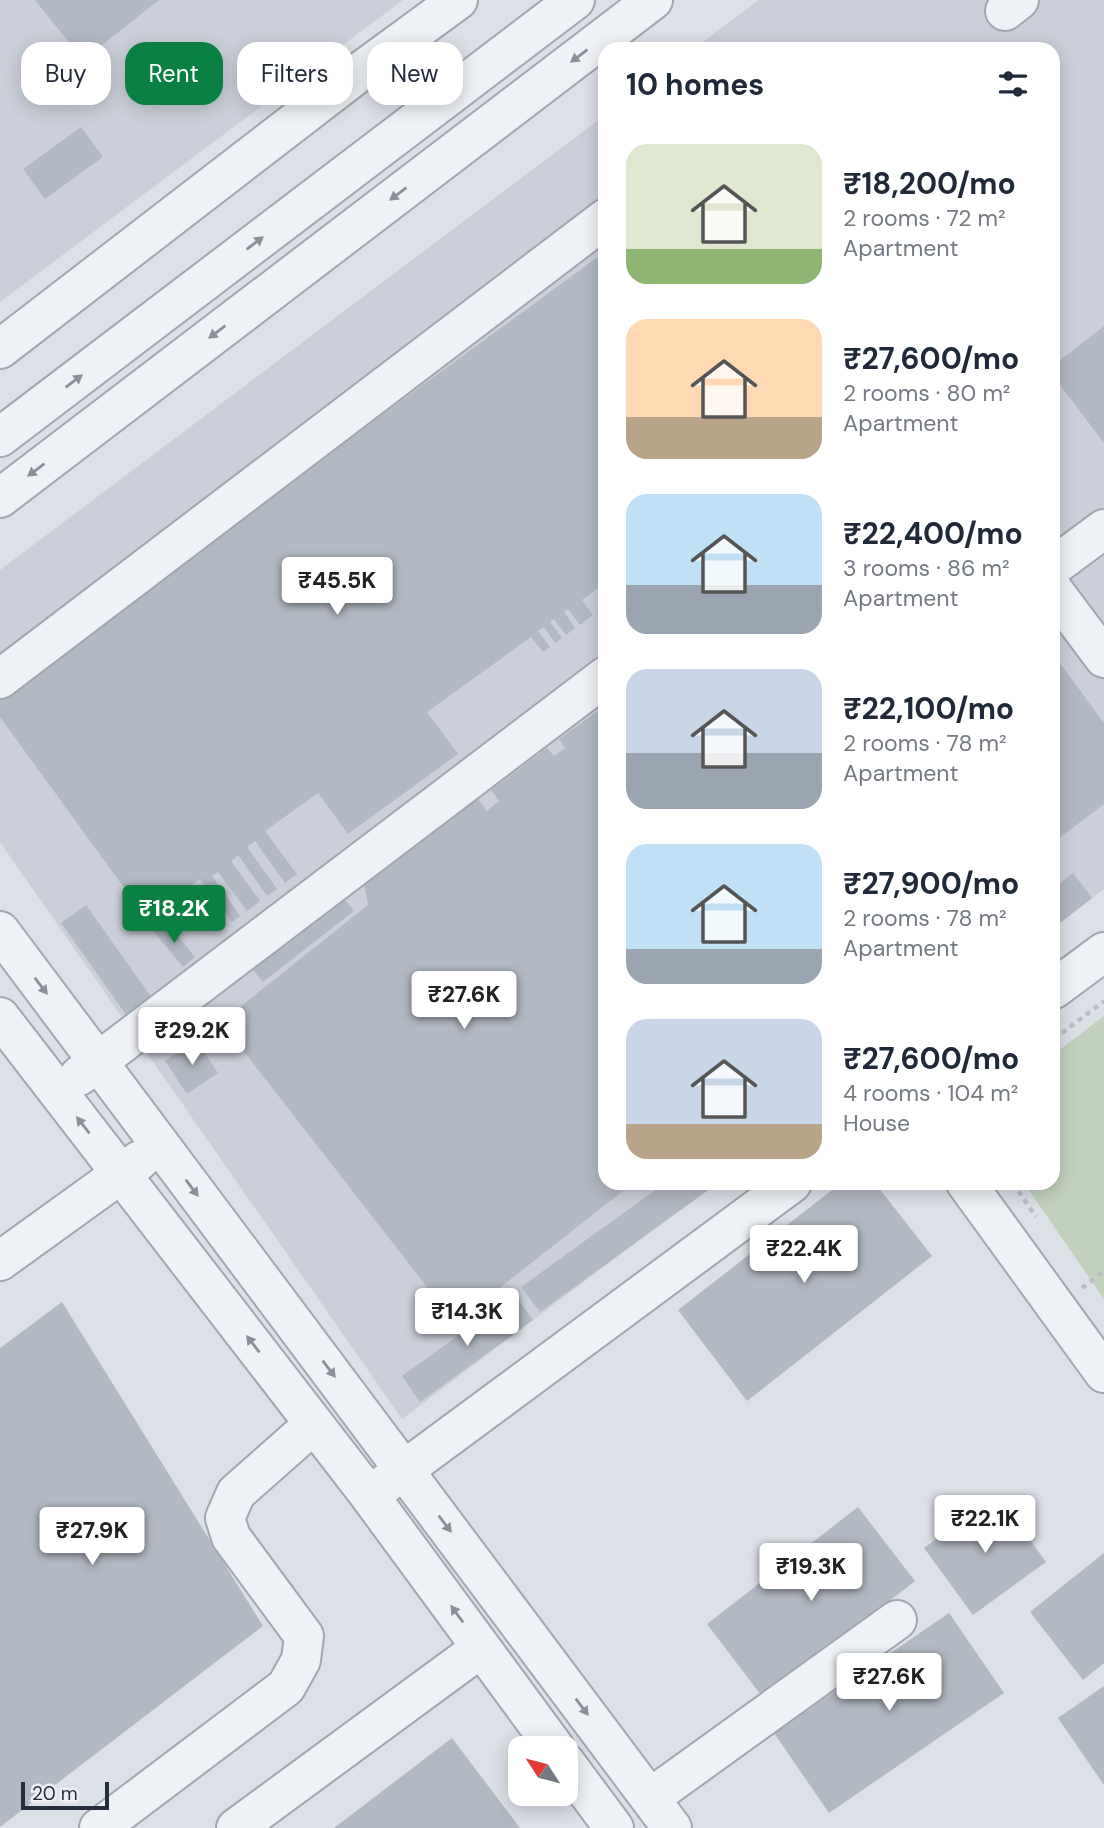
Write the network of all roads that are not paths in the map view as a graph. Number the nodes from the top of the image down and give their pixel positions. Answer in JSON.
{"nodes":[{"id":1,"x":458,"y":0,"type":"edge"},
{"id":2,"x":575,"y":0,"type":"edge"},
{"id":3,"x":653,"y":0,"type":"edge"},
{"id":4,"x":598,"y":224,"type":"edge"},
{"id":5,"x":0,"y":349,"type":"edge"},
{"id":6,"x":0,"y":437,"type":"edge"},
{"id":7,"x":0,"y":498,"type":"edge"},
{"id":8,"x":1104,"y":529,"type":"edge"},
{"id":9,"x":1060,"y":562,"type":"edge"},
{"id":10,"x":1060,"y":599,"type":"edge"},
{"id":11,"x":1104,"y":658,"type":"edge"},
{"id":12,"x":0,"y":679,"type":"edge"},
{"id":13,"x":598,"y":682,"type":"edge"},
{"id":14,"x":0,"y":931,"type":"edge"},
{"id":15,"x":1104,"y":952,"type":"edge"},
{"id":16,"x":1060,"y":985,"type":"edge"},
{"id":17,"x":0,"y":1017,"type":"edge"},
{"id":18,"x":98,"y":1062,"type":"junction"},
{"id":19,"x":57,"y":1092,"type":"junction"},
{"id":20,"x":161,"y":1146,"type":"junction"},
{"id":21,"x":120,"y":1172,"type":"junction"},
{"id":22,"x":783,"y":1190,"type":"edge"},
{"id":23,"x":971,"y":1190,"type":"edge"},
{"id":24,"x":0,"y":1261,"type":"edge"},
{"id":25,"x":1104,"y":1373,"type":"edge"},
{"id":26,"x":314,"y":1424,"type":"junction"},
{"id":27,"x":404,"y":1470,"type":"junction"},
{"id":28,"x":369,"y":1495,"type":"junction"},
{"id":29,"x":897,"y":1620,"type":"dead end"},
{"id":30,"x":481,"y":1648,"type":"junction"},
{"id":31,"x":546,"y":1736,"type":"edge"},
{"id":32,"x":578,"y":1780,"type":"edge"},
{"id":33,"x":650,"y":1798,"type":"junction"},
{"id":34,"x":99,"y":1828,"type":"edge"},
{"id":35,"x":236,"y":1828,"type":"edge"},
{"id":36,"x":614,"y":1828,"type":"edge"},
{"id":37,"x":672,"y":1828,"type":"edge"}],
"edges":[{"from":1,"to":5,"type":"street"},
{"from":6,"to":2,"type":"street","one_way":true},
{"from":3,"to":7,"type":"street","one_way":true},
{"from":4,"to":12,"type":"street"},
{"from":8,"to":9,"type":"street"},
{"from":10,"to":11,"type":"street"},
{"from":13,"to":18,"type":"street"},
{"from":14,"to":18,"type":"street","one_way":true},
{"from":15,"to":16,"type":"street"},
{"from":17,"to":19,"type":"street"},
{"from":18,"to":19,"type":"street"},
{"from":18,"to":20,"type":"street"},
{"from":21,"to":19,"type":"street","one_way":true},
{"from":20,"to":21,"type":"street"},
{"from":20,"to":27,"type":"street","one_way":true},
{"from":21,"to":24,"type":"street"},
{"from":26,"to":21,"type":"street","one_way":true},
{"from":22,"to":27,"type":"street"},
{"from":23,"to":25,"type":"street"},
{"from":26,"to":28,"type":"street"},
{"from":26,"to":34,"type":"street"},
{"from":27,"to":28,"type":"street"},
{"from":27,"to":33,"type":"street","one_way":true},
{"from":30,"to":28,"type":"street","one_way":true},
{"from":29,"to":33,"type":"street"},
{"from":30,"to":31,"type":"street"},
{"from":30,"to":35,"type":"street"},
{"from":32,"to":36,"type":"street"},
{"from":33,"to":37,"type":"street"}]}
